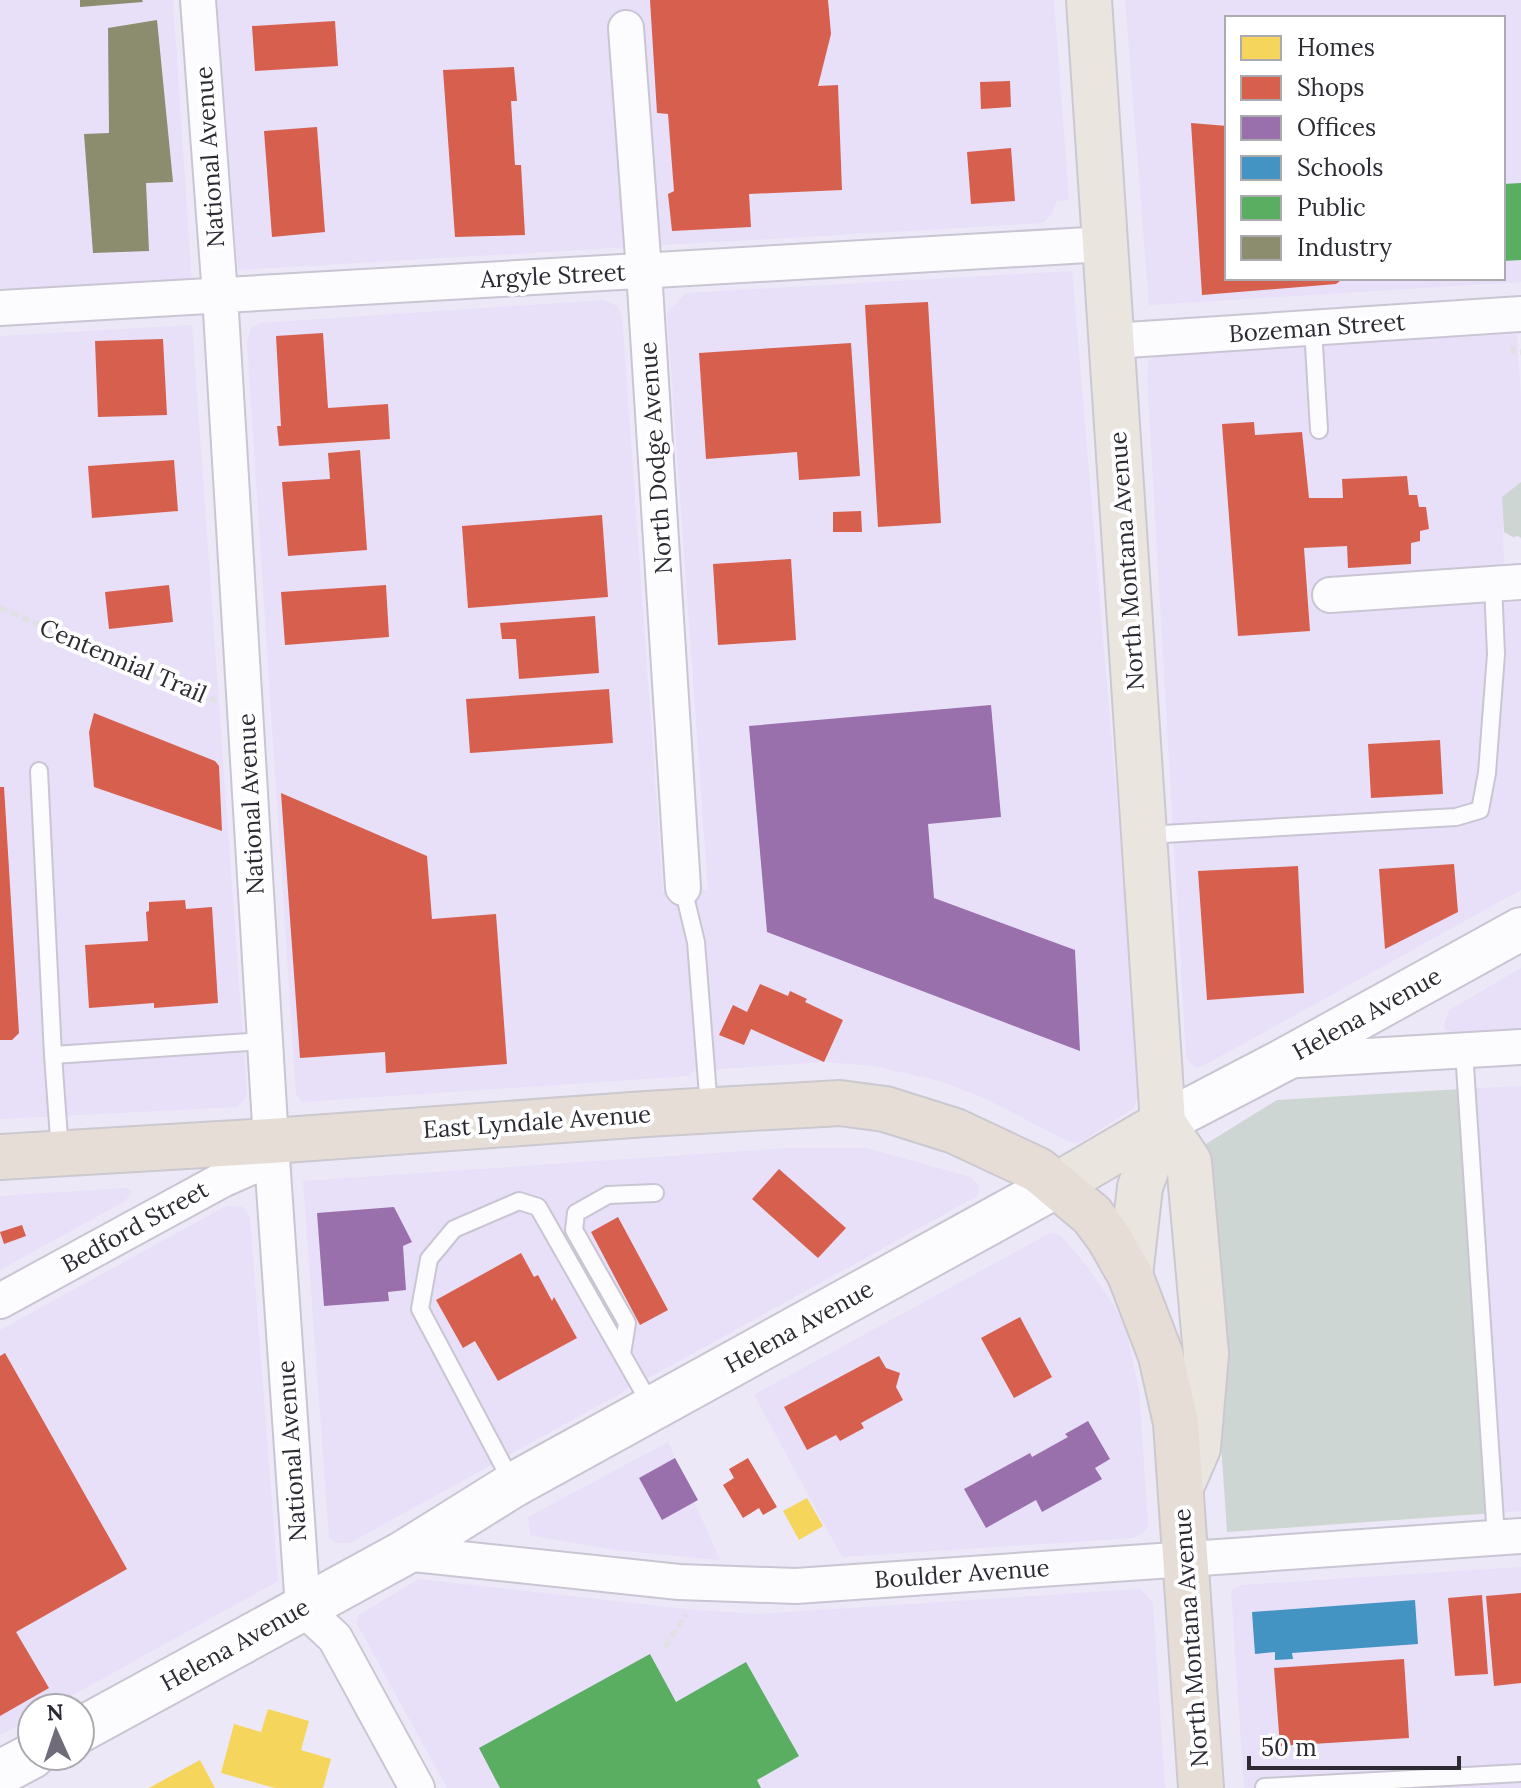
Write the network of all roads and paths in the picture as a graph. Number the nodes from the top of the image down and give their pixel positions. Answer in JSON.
{"nodes":[{"id":1,"x":198,"y":0,"type":"edge"},
{"id":2,"x":1089,"y":0,"type":"edge"},
{"id":3,"x":626,"y":28,"type":"dead end"},
{"id":4,"x":1105,"y":244,"type":"junction"},
{"id":5,"x":644,"y":271,"type":"junction"},
{"id":6,"x":220,"y":295,"type":"junction"},
{"id":7,"x":0,"y":308,"type":"edge"},
{"id":8,"x":1313,"y":328,"type":"junction"},
{"id":9,"x":1517,"y":330,"type":"edge"},
{"id":10,"x":1112,"y":341,"type":"junction"},
{"id":11,"x":1521,"y":352,"type":"edge"},
{"id":12,"x":1319,"y":430,"type":"dead end"},
{"id":13,"x":1507,"y":583,"type":"edge"},
{"id":14,"x":1330,"y":595,"type":"dead end"},
{"id":15,"x":0,"y":608,"type":"edge"},
{"id":16,"x":246,"y":714,"type":"junction"},
{"id":17,"x":39,"y":771,"type":"dead end"},
{"id":18,"x":1145,"y":835,"type":"junction"},
{"id":19,"x":683,"y":888,"type":"joint"},
{"id":20,"x":1521,"y":929,"type":"edge"},
{"id":21,"x":265,"y":1041,"type":"junction"},
{"id":22,"x":1521,"y":1047,"type":"edge"},
{"id":23,"x":1464,"y":1051,"type":"junction"},
{"id":24,"x":53,"y":1055,"type":"junction"},
{"id":25,"x":1282,"y":1061,"type":"junction"},
{"id":26,"x":710,"y":1110,"type":"junction"},
{"id":27,"x":1163,"y":1123,"type":"junction"},
{"id":28,"x":272,"y":1149,"type":"junction"},
{"id":29,"x":61,"y":1153,"type":"junction"},
{"id":30,"x":0,"y":1157,"type":"edge"},
{"id":31,"x":1057,"y":1185,"type":"junction"},
{"id":32,"x":655,"y":1193,"type":"dead end"},
{"id":33,"x":1130,"y":1275,"type":"junction"},
{"id":34,"x":0,"y":1301,"type":"edge"},
{"id":35,"x":622,"y":1354,"type":"junction"},
{"id":36,"x":653,"y":1408,"type":"junction"},
{"id":37,"x":513,"y":1485,"type":"junction"},
{"id":38,"x":1181,"y":1487,"type":"junction"},
{"id":39,"x":1508,"y":1536,"type":"edge"},
{"id":40,"x":404,"y":1553,"type":"junction"},
{"id":41,"x":1187,"y":1558,"type":"junction"},
{"id":42,"x":303,"y":1608,"type":"junction"},
{"id":43,"x":686,"y":1615,"type":"dead end"},
{"id":44,"x":665,"y":1647,"type":"dead end"},
{"id":45,"x":96,"y":1721,"type":"edge"},
{"id":46,"x":1521,"y":1773,"type":"edge"},
{"id":47,"x":415,"y":1787,"type":"edge"},
{"id":48,"x":1264,"y":1787,"type":"edge"},
{"id":49,"x":1201,"y":1788,"type":"edge"}],
"edges":[{"from":1,"to":6,"type":"street","name":"National Avenue"},
{"from":2,"to":4,"type":"main road","name":"North Montana Avenue"},
{"from":3,"to":5,"type":"street","name":"North Dodge Avenue"},
{"from":4,"to":5,"type":"street","name":"Argyle Street"},
{"from":4,"to":10,"type":"main road","name":"North Montana Avenue"},
{"from":5,"to":6,"type":"street","name":"Argyle Street"},
{"from":5,"to":19,"type":"street","name":"North Dodge Avenue"},
{"from":6,"to":7,"type":"street","name":"Argyle Street"},
{"from":6,"to":16,"type":"street","name":"National Avenue"},
{"from":8,"to":9,"type":"street","name":"Bozeman Street"},
{"from":8,"to":10,"type":"street","name":"Bozeman Street"},
{"from":8,"to":12,"type":"lane"},
{"from":9,"to":11,"type":"path"},
{"from":10,"to":18,"type":"main road","name":"North Montana Avenue"},
{"from":13,"to":14,"type":"street"},
{"from":13,"to":18,"type":"lane"},
{"from":15,"to":16,"type":"path","name":"Centennial Trail"},
{"from":16,"to":21,"type":"street","name":"National Avenue"},
{"from":17,"to":24,"type":"lane"},
{"from":18,"to":27,"type":"main road","name":"North Montana Avenue"},
{"from":19,"to":26,"type":"lane"},
{"from":20,"to":25,"type":"street","name":"Helena Avenue"},
{"from":21,"to":24,"type":"lane"},
{"from":21,"to":28,"type":"street","name":"National Avenue"},
{"from":22,"to":23,"type":"street"},
{"from":23,"to":25,"type":"street"},
{"from":23,"to":39,"type":"lane"},
{"from":24,"to":29,"type":"lane"},
{"from":25,"to":27,"type":"street","name":"Helena Avenue"},
{"from":26,"to":28,"type":"highway","name":"East Lyndale Avenue"},
{"from":26,"to":31,"type":"highway","name":"East Lyndale Avenue"},
{"from":27,"to":31,"type":"main road","name":"Helena Avenue"},
{"from":27,"to":33,"type":"main road","name":"North Montana Avenue"},
{"from":27,"to":38,"type":"main road","name":"North Montana Avenue"},
{"from":28,"to":29,"type":"highway","name":"East Lyndale Avenue"},
{"from":28,"to":34,"type":"street","name":"Bedford Street"},
{"from":28,"to":42,"type":"street","name":"National Avenue"},
{"from":29,"to":30,"type":"highway","name":"East Lyndale Avenue"},
{"from":31,"to":33,"type":"highway","name":"North Montana Avenue"},
{"from":31,"to":36,"type":"main road","name":"Helena Avenue"},
{"from":32,"to":35,"type":"lane"},
{"from":33,"to":38,"type":"highway","name":"North Montana Avenue"},
{"from":35,"to":36,"type":"lane"},
{"from":35,"to":37,"type":"lane"},
{"from":36,"to":37,"type":"main road","name":"Helena Avenue"},
{"from":37,"to":40,"type":"main road","name":"Helena Avenue"},
{"from":38,"to":41,"type":"highway","name":"North Montana Avenue"},
{"from":39,"to":41,"type":"street","name":"Boulder Avenue"},
{"from":40,"to":41,"type":"street","name":"Boulder Avenue"},
{"from":40,"to":42,"type":"main road","name":"Helena Avenue"},
{"from":41,"to":49,"type":"highway","name":"North Montana Avenue"},
{"from":42,"to":45,"type":"main road","name":"Helena Avenue"},
{"from":42,"to":47,"type":"street"},
{"from":43,"to":44,"type":"path"},
{"from":46,"to":48,"type":"lane"}]}
